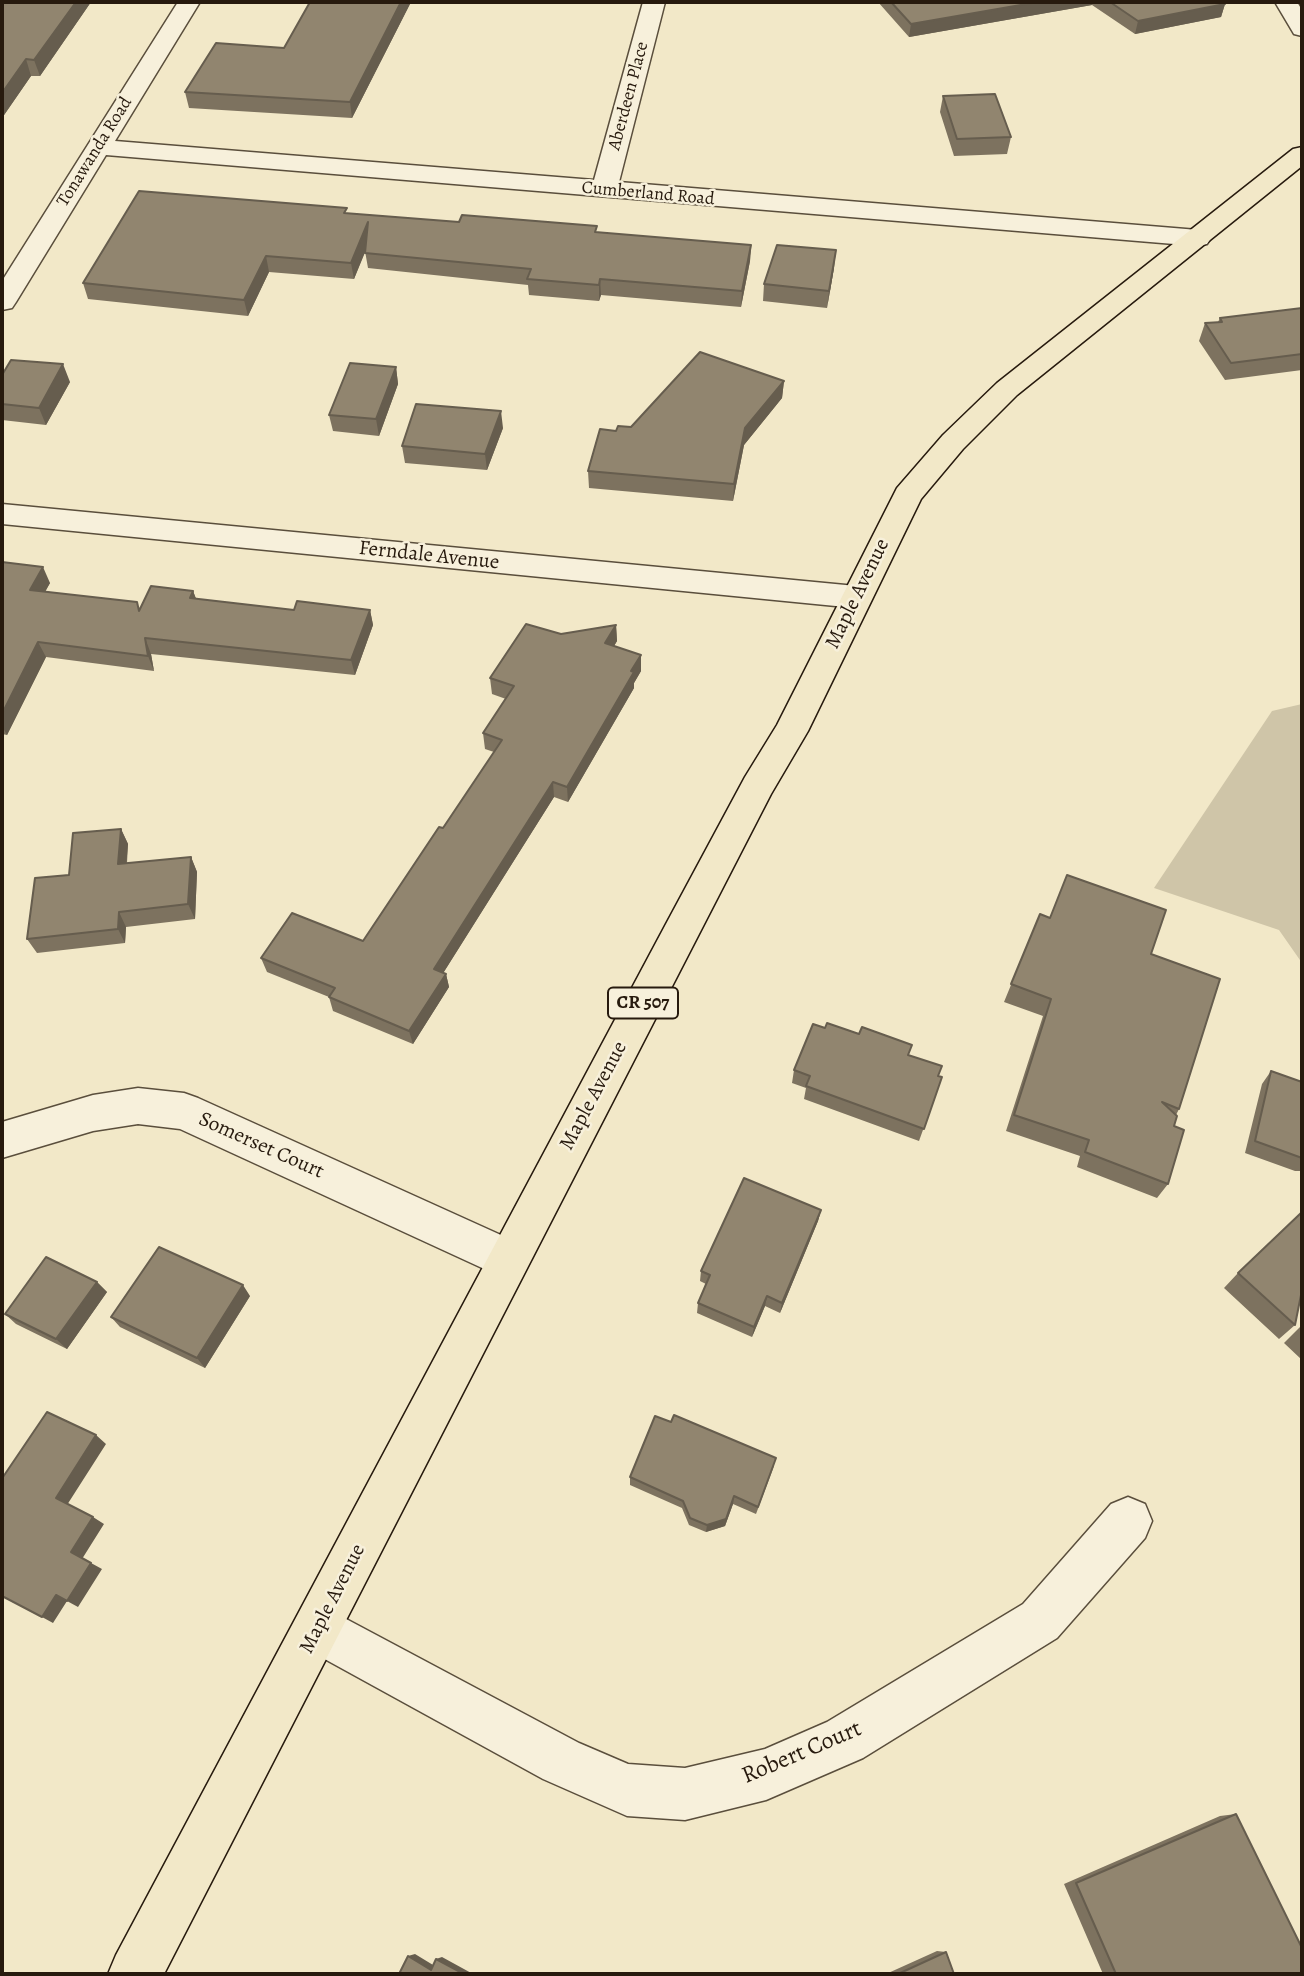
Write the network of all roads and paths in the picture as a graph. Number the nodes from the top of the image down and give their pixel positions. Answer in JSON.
{"nodes":[{"id":1,"x":189,"y":2,"type":"edge"},
{"id":2,"x":654,"y":2,"type":"edge"},
{"id":3,"x":1286,"y":2,"type":"edge"},
{"id":4,"x":1302,"y":29,"type":"edge"},
{"id":5,"x":98,"y":147,"type":"junction"},
{"id":6,"x":1302,"y":154,"type":"edge"},
{"id":7,"x":604,"y":190,"type":"junction"},
{"id":8,"x":1198,"y":238,"type":"junction"},
{"id":9,"x":2,"y":302,"type":"edge"},
{"id":10,"x":2,"y":514,"type":"edge"},
{"id":11,"x":856,"y":597,"type":"junction"},
{"id":12,"x":2,"y":1140,"type":"edge"},
{"id":13,"x":508,"y":1259,"type":"junction"},
{"id":14,"x":1128,"y":1521,"type":"dead end"},
{"id":15,"x":318,"y":1629,"type":"junction"},
{"id":16,"x":135,"y":1974,"type":"edge"}],
"edges":[{"from":1,"to":5,"type":"street","name":"Tonawanda Road"},
{"from":2,"to":7,"type":"street","name":"Aberdeen Place"},
{"from":3,"to":4,"type":"street"},
{"from":5,"to":7,"type":"street","name":"Cumberland Road"},
{"from":5,"to":9,"type":"street","name":"Tonawanda Road"},
{"from":6,"to":8,"type":"main road","name":"Maple Avenue","number":"CR 507"},
{"from":7,"to":8,"type":"street","name":"Cumberland Road"},
{"from":8,"to":11,"type":"main road","name":"Maple Avenue","number":"CR 507"},
{"from":10,"to":11,"type":"street","name":"Ferndale Avenue"},
{"from":11,"to":13,"type":"main road","name":"Maple Avenue","number":"CR 507"},
{"from":12,"to":13,"type":"street","name":"Somerset Court"},
{"from":13,"to":15,"type":"main road","name":"Maple Avenue","number":"CR 507"},
{"from":14,"to":15,"type":"street","name":"Robert Court"},
{"from":15,"to":16,"type":"main road","name":"Maple Avenue","number":"CR 507"}]}
